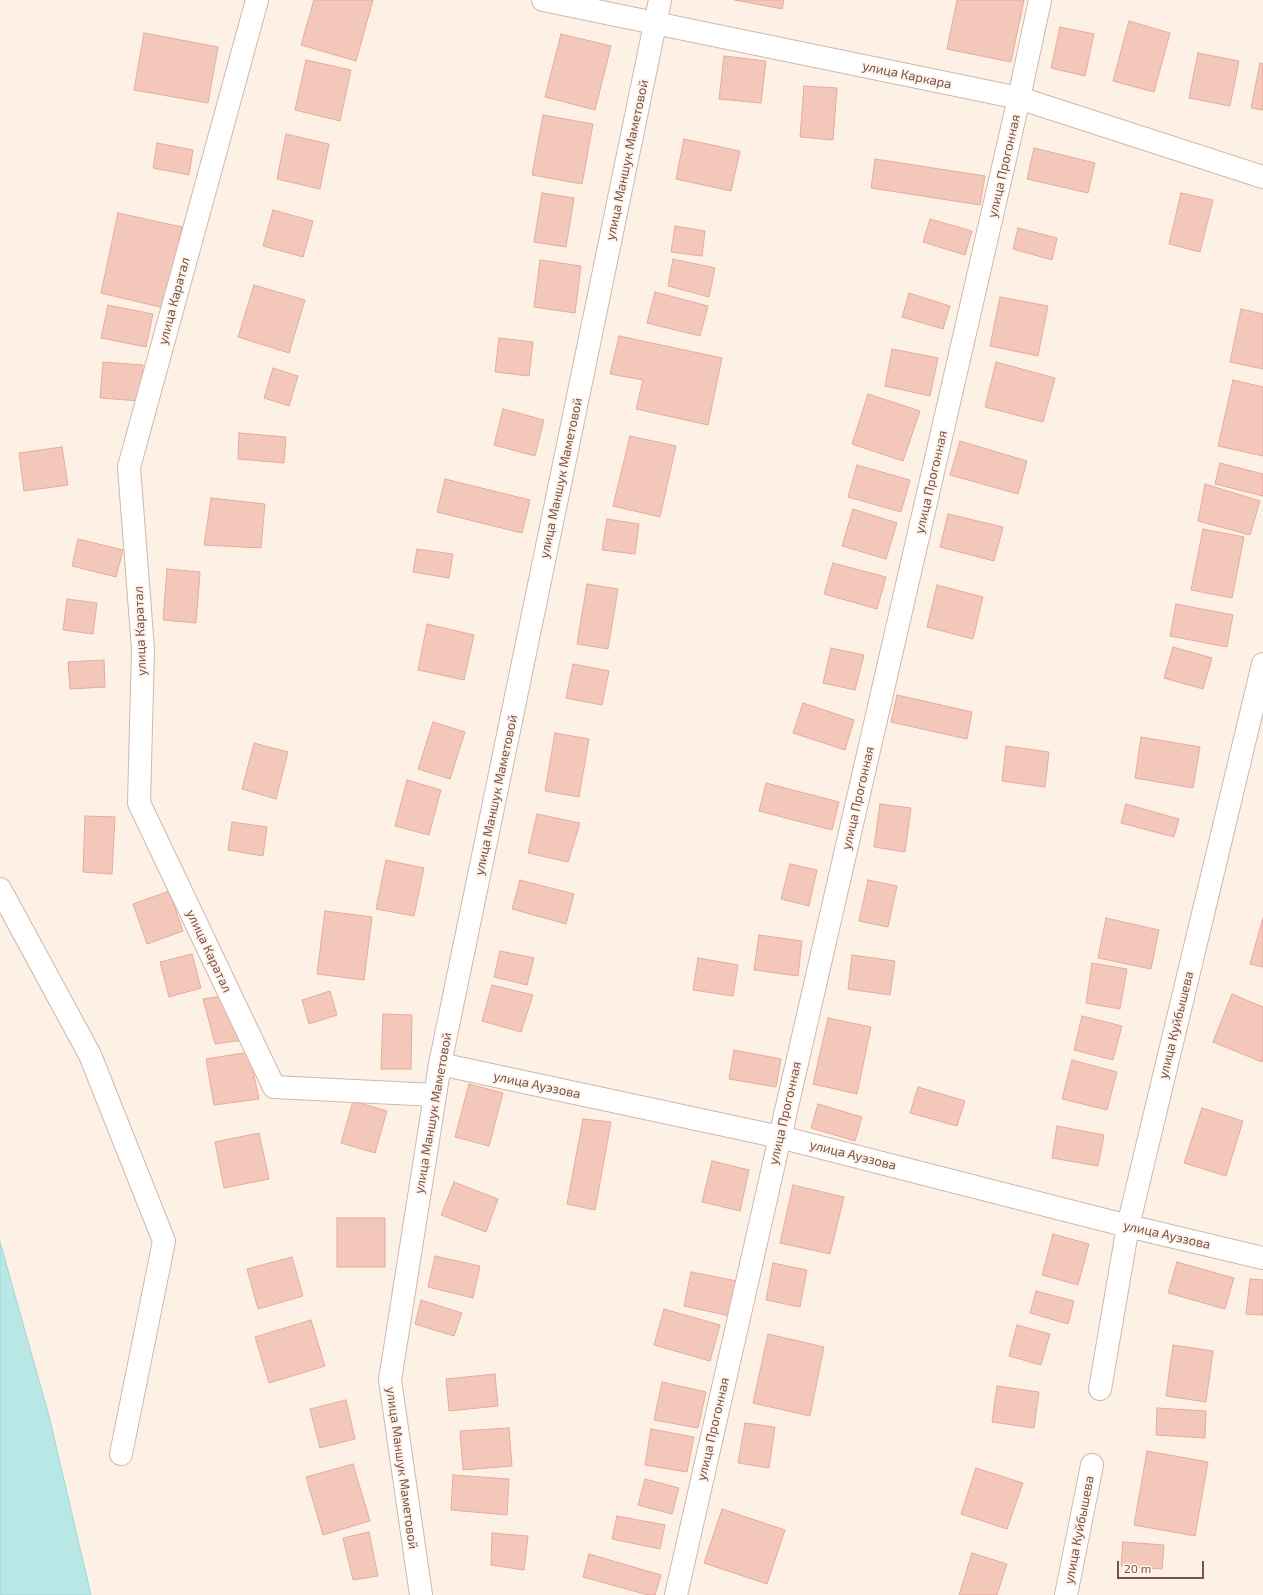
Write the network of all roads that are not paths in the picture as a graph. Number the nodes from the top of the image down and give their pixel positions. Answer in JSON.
{"nodes":[{"id":1,"x":257,"y":0,"type":"edge"},
{"id":2,"x":543,"y":0,"type":"edge"},
{"id":3,"x":660,"y":0,"type":"edge"},
{"id":4,"x":1040,"y":0,"type":"edge"},
{"id":5,"x":655,"y":23,"type":"junction"},
{"id":6,"x":1019,"y":98,"type":"junction"},
{"id":7,"x":1263,"y":177,"type":"edge"},
{"id":8,"x":1263,"y":664,"type":"edge"},
{"id":9,"x":0,"y":889,"type":"edge"},
{"id":10,"x":440,"y":1064,"type":"junction"},
{"id":11,"x":435,"y":1095,"type":"junction"},
{"id":12,"x":780,"y":1137,"type":"junction"},
{"id":13,"x":1128,"y":1226,"type":"junction"},
{"id":14,"x":1263,"y":1258,"type":"edge"},
{"id":15,"x":1100,"y":1389,"type":"dead end"},
{"id":16,"x":120,"y":1454,"type":"dead end"},
{"id":17,"x":1092,"y":1465,"type":"dead end"},
{"id":18,"x":421,"y":1595,"type":"edge"},
{"id":19,"x":676,"y":1595,"type":"edge"},
{"id":20,"x":1066,"y":1595,"type":"edge"}],
"edges":[{"from":1,"to":11,"type":"street","name":"улица Каратал"},
{"from":2,"to":5,"type":"street","name":"улица Каркара"},
{"from":3,"to":5,"type":"street","name":"улица Маншук Маметовой"},
{"from":4,"to":6,"type":"street","name":"улица Прогонная"},
{"from":5,"to":6,"type":"street","name":"улица Каркара"},
{"from":5,"to":10,"type":"street","name":"улица Маншук Маметовой"},
{"from":6,"to":7,"type":"street","name":"улица Каркара"},
{"from":6,"to":12,"type":"street","name":"улица Прогонная"},
{"from":8,"to":13,"type":"street","name":"улица Куйбышева"},
{"from":9,"to":16,"type":"street"},
{"from":10,"to":11,"type":"street","name":"улица Маншук Маметовой"},
{"from":10,"to":12,"type":"street","name":"улица Ауэзова"},
{"from":11,"to":18,"type":"street","name":"улица Маншук Маметовой"},
{"from":12,"to":13,"type":"street","name":"улица Ауэзова"},
{"from":12,"to":19,"type":"street","name":"улица Прогонная"},
{"from":13,"to":14,"type":"street","name":"улица Ауэзова"},
{"from":13,"to":15,"type":"street","name":"улица Куйбышева"},
{"from":17,"to":20,"type":"street","name":"улица Куйбышева"}]}
